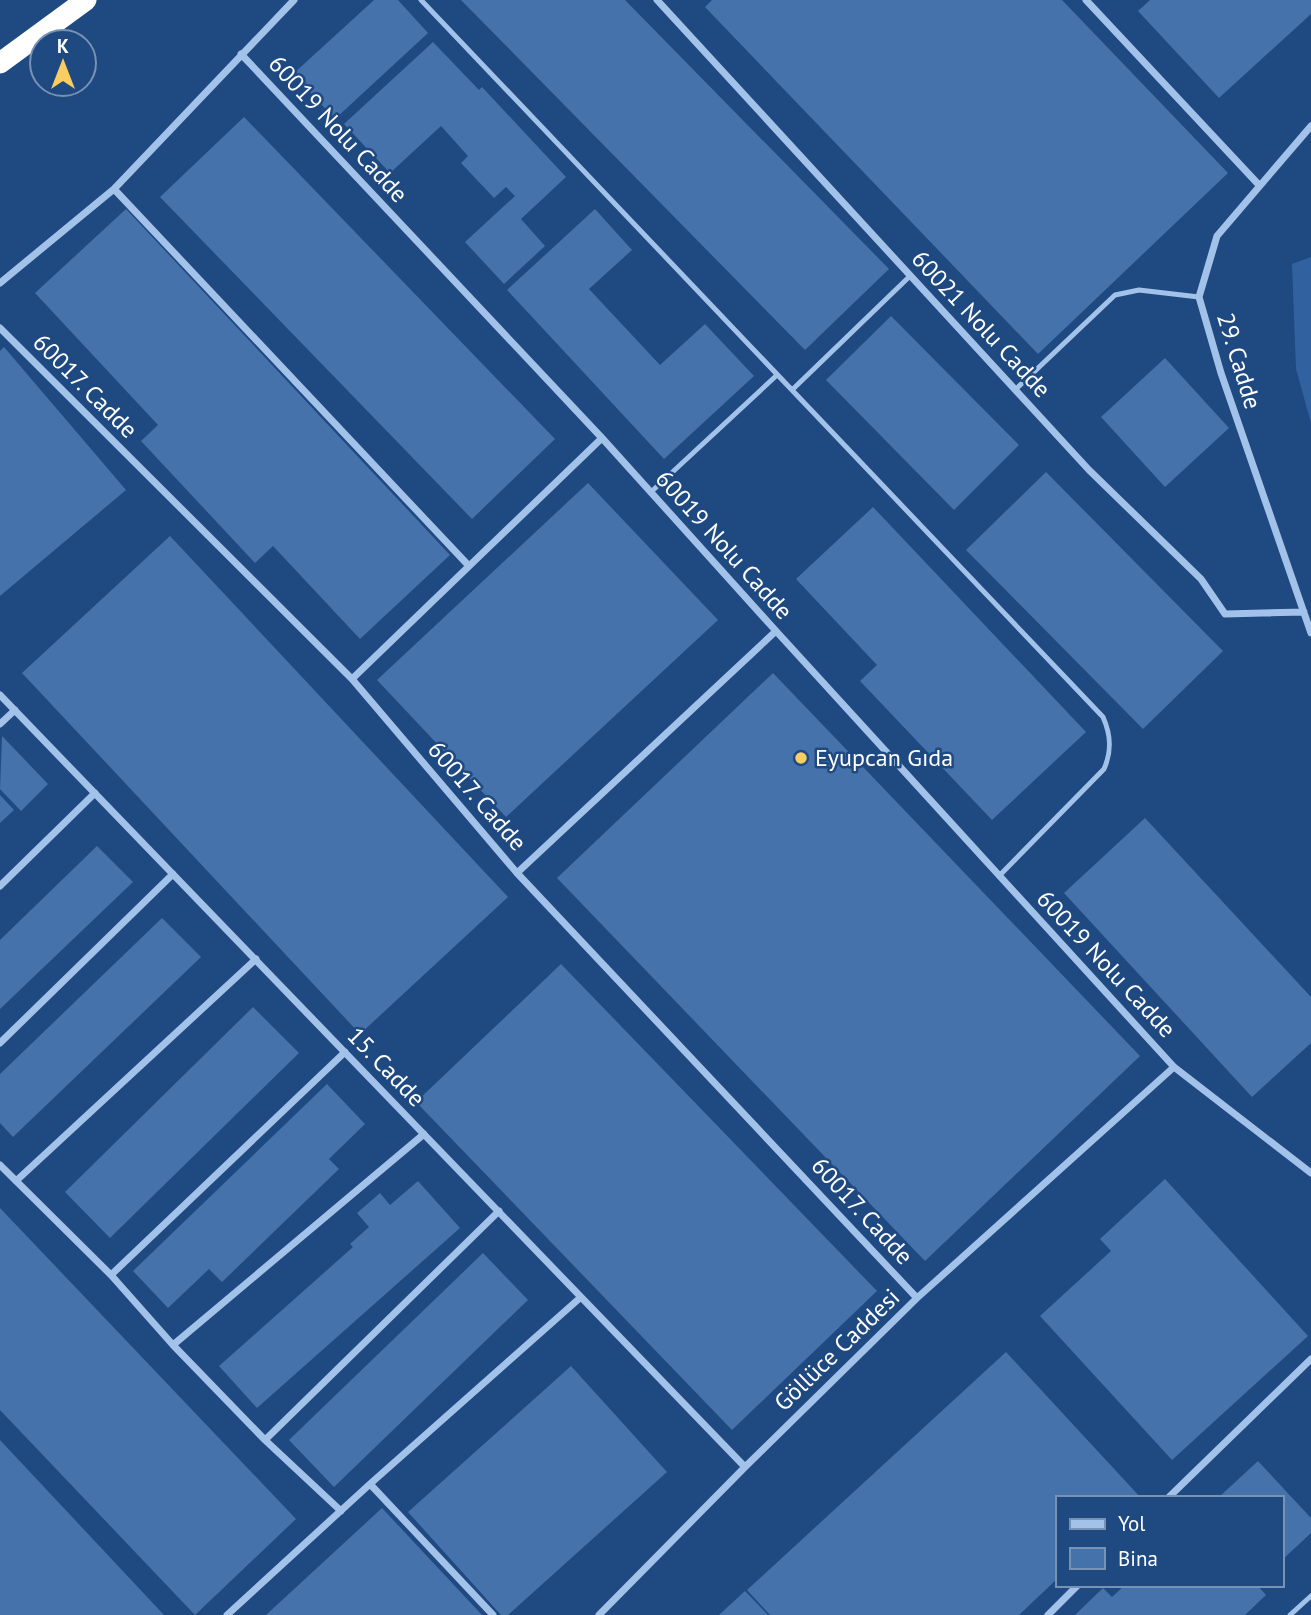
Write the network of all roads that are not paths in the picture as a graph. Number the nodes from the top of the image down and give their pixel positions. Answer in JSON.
{"nodes":[{"id":1,"x":86,"y":0,"type":"edge"},
{"id":2,"x":294,"y":0,"type":"edge"},
{"id":3,"x":421,"y":0,"type":"edge"},
{"id":4,"x":657,"y":0,"type":"edge"},
{"id":5,"x":1086,"y":0,"type":"edge"},
{"id":6,"x":241,"y":54,"type":"junction"},
{"id":7,"x":0,"y":63,"type":"edge"},
{"id":8,"x":1311,"y":125,"type":"edge"},
{"id":9,"x":1259,"y":185,"type":"junction"},
{"id":10,"x":114,"y":189,"type":"junction"},
{"id":11,"x":910,"y":276,"type":"junction"},
{"id":12,"x":0,"y":283,"type":"edge"},
{"id":13,"x":1199,"y":297,"type":"junction"},
{"id":14,"x":0,"y":328,"type":"edge"},
{"id":15,"x":777,"y":374,"type":"junction"},
{"id":16,"x":792,"y":390,"type":"junction"},
{"id":17,"x":1015,"y":390,"type":"junction"},
{"id":18,"x":602,"y":438,"type":"junction"},
{"id":19,"x":651,"y":492,"type":"junction"},
{"id":20,"x":469,"y":566,"type":"junction"},
{"id":21,"x":1304,"y":612,"type":"junction"},
{"id":22,"x":776,"y":631,"type":"junction"},
{"id":23,"x":1311,"y":633,"type":"edge"},
{"id":24,"x":352,"y":680,"type":"junction"},
{"id":25,"x":0,"y":695,"type":"edge"},
{"id":26,"x":15,"y":710,"type":"junction"},
{"id":27,"x":0,"y":724,"type":"edge"},
{"id":28,"x":94,"y":793,"type":"junction"},
{"id":29,"x":517,"y":873,"type":"junction"},
{"id":30,"x":173,"y":874,"type":"junction"},
{"id":31,"x":999,"y":876,"type":"junction"},
{"id":32,"x":0,"y":886,"type":"edge"},
{"id":33,"x":256,"y":960,"type":"junction"},
{"id":34,"x":0,"y":1043,"type":"edge"},
{"id":35,"x":345,"y":1052,"type":"junction"},
{"id":36,"x":1174,"y":1067,"type":"junction"},
{"id":37,"x":424,"y":1134,"type":"junction"},
{"id":38,"x":0,"y":1165,"type":"edge"},
{"id":39,"x":1311,"y":1173,"type":"edge"},
{"id":40,"x":16,"y":1181,"type":"junction"},
{"id":41,"x":499,"y":1211,"type":"junction"},
{"id":42,"x":111,"y":1275,"type":"junction"},
{"id":43,"x":581,"y":1297,"type":"junction"},
{"id":44,"x":917,"y":1298,"type":"junction"},
{"id":45,"x":173,"y":1345,"type":"junction"},
{"id":46,"x":1311,"y":1359,"type":"edge"},
{"id":47,"x":264,"y":1440,"type":"junction"},
{"id":48,"x":745,"y":1467,"type":"junction"},
{"id":49,"x":370,"y":1484,"type":"junction"},
{"id":50,"x":1170,"y":1496,"type":"edge"},
{"id":51,"x":341,"y":1511,"type":"junction"},
{"id":52,"x":1076,"y":1587,"type":"edge"},
{"id":53,"x":1311,"y":1596,"type":"edge"},
{"id":54,"x":227,"y":1615,"type":"edge"},
{"id":55,"x":493,"y":1615,"type":"edge"},
{"id":56,"x":599,"y":1615,"type":"edge"},
{"id":57,"x":1048,"y":1615,"type":"edge"},
{"id":58,"x":1290,"y":1615,"type":"edge"}],
"edges":[{"from":1,"to":7,"type":"highway"},
{"from":2,"to":6,"type":"street"},
{"from":3,"to":15,"type":"lane"},
{"from":4,"to":11,"type":"street","name":"60021 Nolu Cadde"},
{"from":5,"to":9,"type":"street"},
{"from":6,"to":10,"type":"street"},
{"from":6,"to":18,"type":"street","name":"60019 Nolu Cadde"},
{"from":8,"to":9,"type":"street","name":"29. Cadde"},
{"from":9,"to":13,"type":"street","name":"29. Cadde"},
{"from":10,"to":12,"type":"street"},
{"from":10,"to":20,"type":"street"},
{"from":11,"to":16,"type":"lane"},
{"from":11,"to":17,"type":"street","name":"60021 Nolu Cadde"},
{"from":13,"to":17,"type":"lane"},
{"from":13,"to":21,"type":"street","name":"29. Cadde"},
{"from":14,"to":24,"type":"street","name":"60017. Cadde"},
{"from":15,"to":16,"type":"lane"},
{"from":15,"to":19,"type":"lane"},
{"from":16,"to":31,"type":"lane"},
{"from":17,"to":21,"type":"street","name":"60021 Nolu Cadde"},
{"from":18,"to":19,"type":"street","name":"60019 Nolu Cadde"},
{"from":18,"to":20,"type":"street"},
{"from":19,"to":22,"type":"street","name":"60019 Nolu Cadde"},
{"from":20,"to":24,"type":"street"},
{"from":21,"to":23,"type":"street","name":"29. Cadde"},
{"from":22,"to":29,"type":"street"},
{"from":22,"to":31,"type":"street","name":"60019 Nolu Cadde"},
{"from":24,"to":29,"type":"street","name":"60017. Cadde"},
{"from":25,"to":26,"type":"street","name":"15. Cadde"},
{"from":26,"to":27,"type":"street"},
{"from":26,"to":28,"type":"street","name":"15. Cadde"},
{"from":28,"to":30,"type":"street","name":"15. Cadde"},
{"from":28,"to":32,"type":"street"},
{"from":29,"to":44,"type":"street","name":"60017. Cadde"},
{"from":30,"to":33,"type":"street","name":"15. Cadde"},
{"from":30,"to":34,"type":"street"},
{"from":31,"to":36,"type":"street","name":"60019 Nolu Cadde"},
{"from":33,"to":35,"type":"street","name":"15. Cadde"},
{"from":33,"to":40,"type":"street"},
{"from":35,"to":37,"type":"street","name":"15. Cadde"},
{"from":35,"to":42,"type":"street"},
{"from":36,"to":39,"type":"street","name":"60019 Nolu Cadde"},
{"from":36,"to":44,"type":"street","name":"Göllüce Caddesi"},
{"from":37,"to":41,"type":"street","name":"15. Cadde"},
{"from":37,"to":45,"type":"street"},
{"from":38,"to":40,"type":"street"},
{"from":40,"to":42,"type":"street"},
{"from":41,"to":43,"type":"street","name":"15. Cadde"},
{"from":41,"to":47,"type":"street"},
{"from":42,"to":45,"type":"street"},
{"from":43,"to":48,"type":"street","name":"15. Cadde"},
{"from":43,"to":49,"type":"street"},
{"from":44,"to":48,"type":"street","name":"Göllüce Caddesi"},
{"from":45,"to":47,"type":"street"},
{"from":46,"to":50,"type":"street"},
{"from":47,"to":51,"type":"street"},
{"from":48,"to":56,"type":"street","name":"Göllüce Caddesi"},
{"from":49,"to":51,"type":"street"},
{"from":49,"to":55,"type":"street"},
{"from":51,"to":54,"type":"street"},
{"from":52,"to":57,"type":"street"},
{"from":53,"to":58,"type":"lane"}]}
